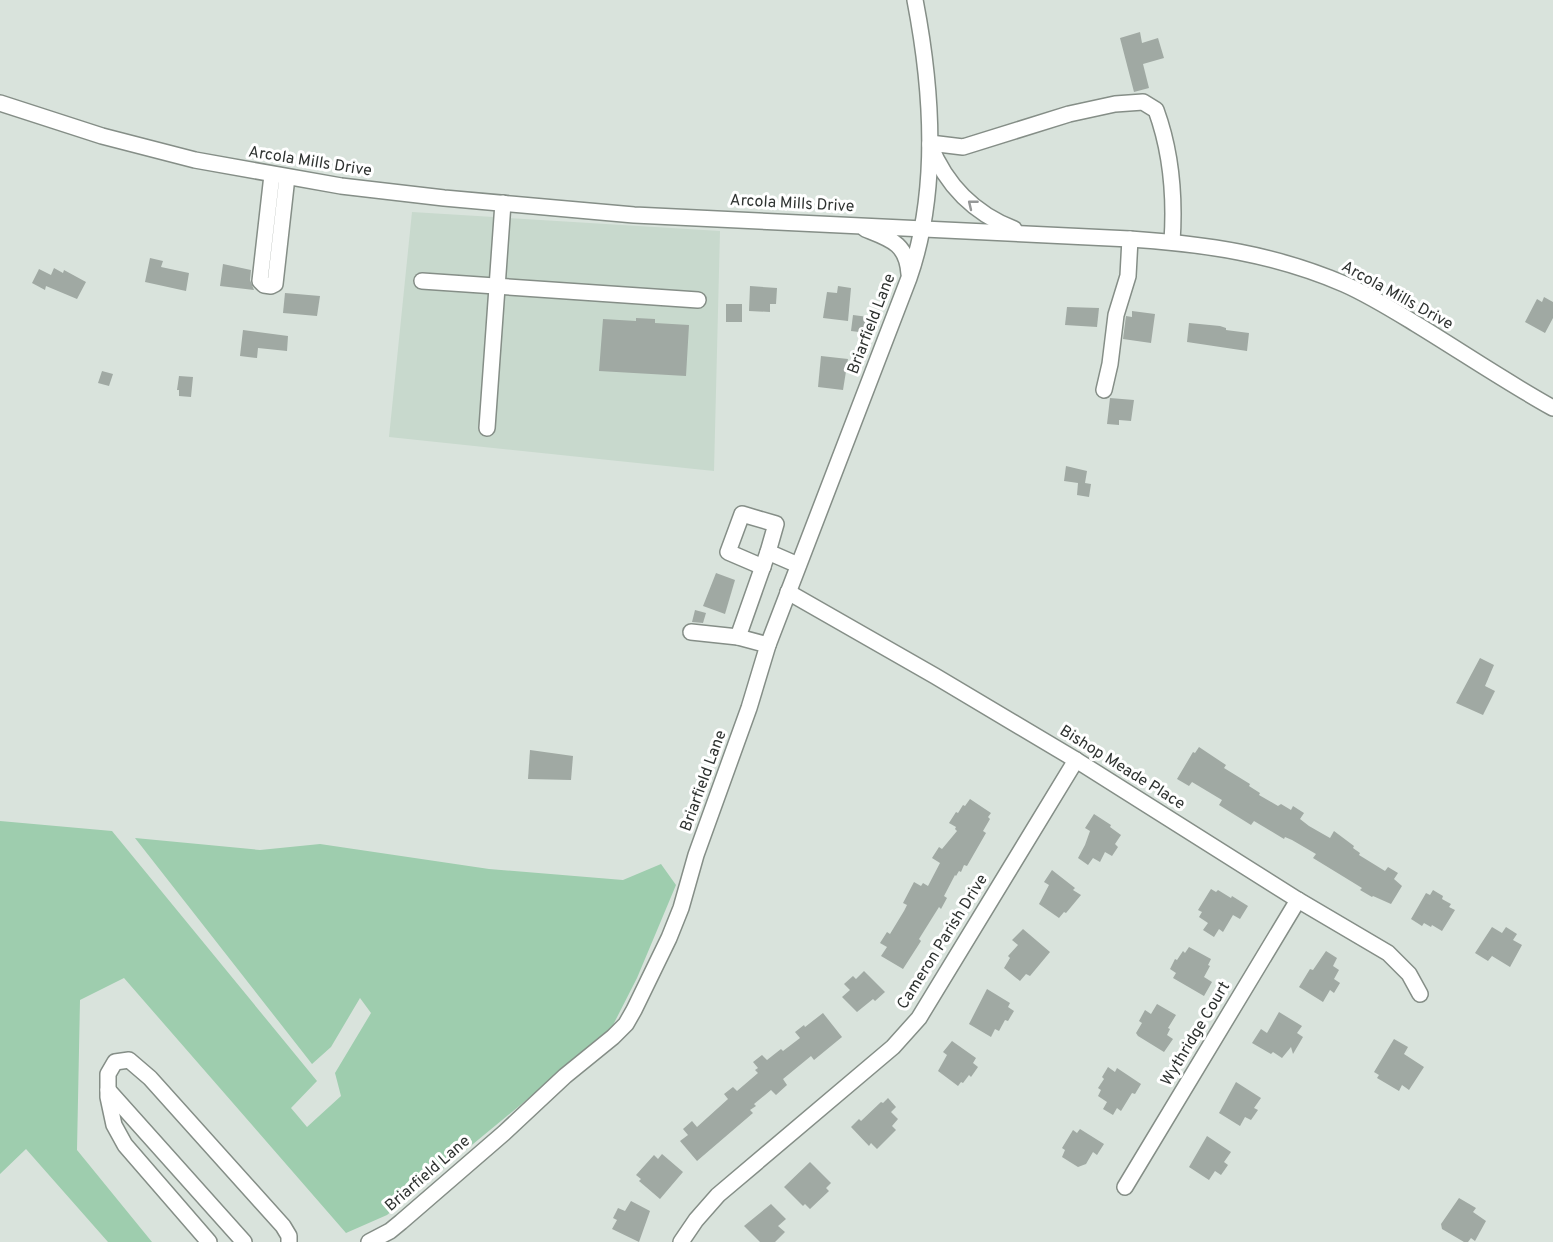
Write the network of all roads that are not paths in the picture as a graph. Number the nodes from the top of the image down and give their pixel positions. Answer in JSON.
{"nodes":[{"id":1,"x":915,"y":0,"type":"edge"},
{"id":2,"x":0,"y":103,"type":"edge"},
{"id":3,"x":930,"y":143,"type":"junction"},
{"id":4,"x":279,"y":176,"type":"junction"},
{"id":5,"x":503,"y":203,"type":"junction"},
{"id":6,"x":854,"y":225,"type":"junction"},
{"id":7,"x":923,"y":228,"type":"junction"},
{"id":8,"x":1022,"y":232,"type":"junction"},
{"id":9,"x":1130,"y":239,"type":"junction"},
{"id":10,"x":1172,"y":242,"type":"junction"},
{"id":11,"x":909,"y":278,"type":"junction"},
{"id":12,"x":422,"y":281,"type":"dead end"},
{"id":13,"x":497,"y":287,"type":"junction"},
{"id":14,"x":698,"y":300,"type":"dead end"},
{"id":15,"x":1104,"y":390,"type":"dead end"},
{"id":16,"x":1553,"y":408,"type":"edge"},
{"id":17,"x":487,"y":428,"type":"dead end"},
{"id":18,"x":798,"y":565,"type":"junction"},
{"id":19,"x":788,"y":592,"type":"junction"},
{"id":20,"x":691,"y":632,"type":"dead end"},
{"id":21,"x":738,"y":637,"type":"junction"},
{"id":22,"x":768,"y":645,"type":"junction"},
{"id":23,"x":1076,"y":760,"type":"junction"},
{"id":24,"x":1298,"y":900,"type":"junction"},
{"id":25,"x":1420,"y":994,"type":"dead end"},
{"id":26,"x":108,"y":1090,"type":"junction"},
{"id":27,"x":1125,"y":1187,"type":"dead end"},
{"id":28,"x":371,"y":1241,"type":"edge"},
{"id":29,"x":209,"y":1242,"type":"edge"},
{"id":30,"x":244,"y":1242,"type":"edge"},
{"id":31,"x":289,"y":1242,"type":"edge"},
{"id":32,"x":681,"y":1242,"type":"edge"}],
"edges":[{"from":1,"to":3,"type":"street"},
{"from":2,"to":4,"type":"street","name":"Arcola Mills Drive"},
{"from":3,"to":7,"type":"street","name":"Briarfield Lane"},
{"from":8,"to":3,"type":"street","one_way":true},
{"from":3,"to":10,"type":"street"},
{"from":4,"to":4,"type":"street"},
{"from":4,"to":5,"type":"street","name":"Arcola Mills Drive"},
{"from":5,"to":6,"type":"street","name":"Arcola Mills Drive"},
{"from":5,"to":13,"type":"street"},
{"from":6,"to":7,"type":"street","name":"Arcola Mills Drive"},
{"from":6,"to":11,"type":"street"},
{"from":7,"to":8,"type":"street","name":"Arcola Mills Drive"},
{"from":7,"to":11,"type":"street","name":"Briarfield Lane"},
{"from":8,"to":9,"type":"street","name":"Arcola Mills Drive"},
{"from":9,"to":10,"type":"street","name":"Arcola Mills Drive"},
{"from":9,"to":15,"type":"street"},
{"from":10,"to":16,"type":"street","name":"Arcola Mills Drive"},
{"from":11,"to":18,"type":"street","name":"Briarfield Lane"},
{"from":12,"to":13,"type":"street"},
{"from":13,"to":14,"type":"street"},
{"from":13,"to":17,"type":"street"},
{"from":18,"to":19,"type":"street","name":"Briarfield Lane"},
{"from":18,"to":21,"type":"street"},
{"from":19,"to":22,"type":"street","name":"Briarfield Lane"},
{"from":19,"to":23,"type":"street","name":"Bishop Meade Place"},
{"from":20,"to":21,"type":"street"},
{"from":21,"to":22,"type":"street"},
{"from":22,"to":28,"type":"street","name":"Briarfield Lane"},
{"from":23,"to":24,"type":"street","name":"Bishop Meade Place"},
{"from":23,"to":32,"type":"street","name":"Cameron Parish Drive"},
{"from":24,"to":25,"type":"street","name":"Bishop Meade Place"},
{"from":24,"to":27,"type":"street","name":"Wythridge Court"},
{"from":26,"to":29,"type":"street"},
{"from":26,"to":30,"type":"street"},
{"from":26,"to":31,"type":"street"}]}
